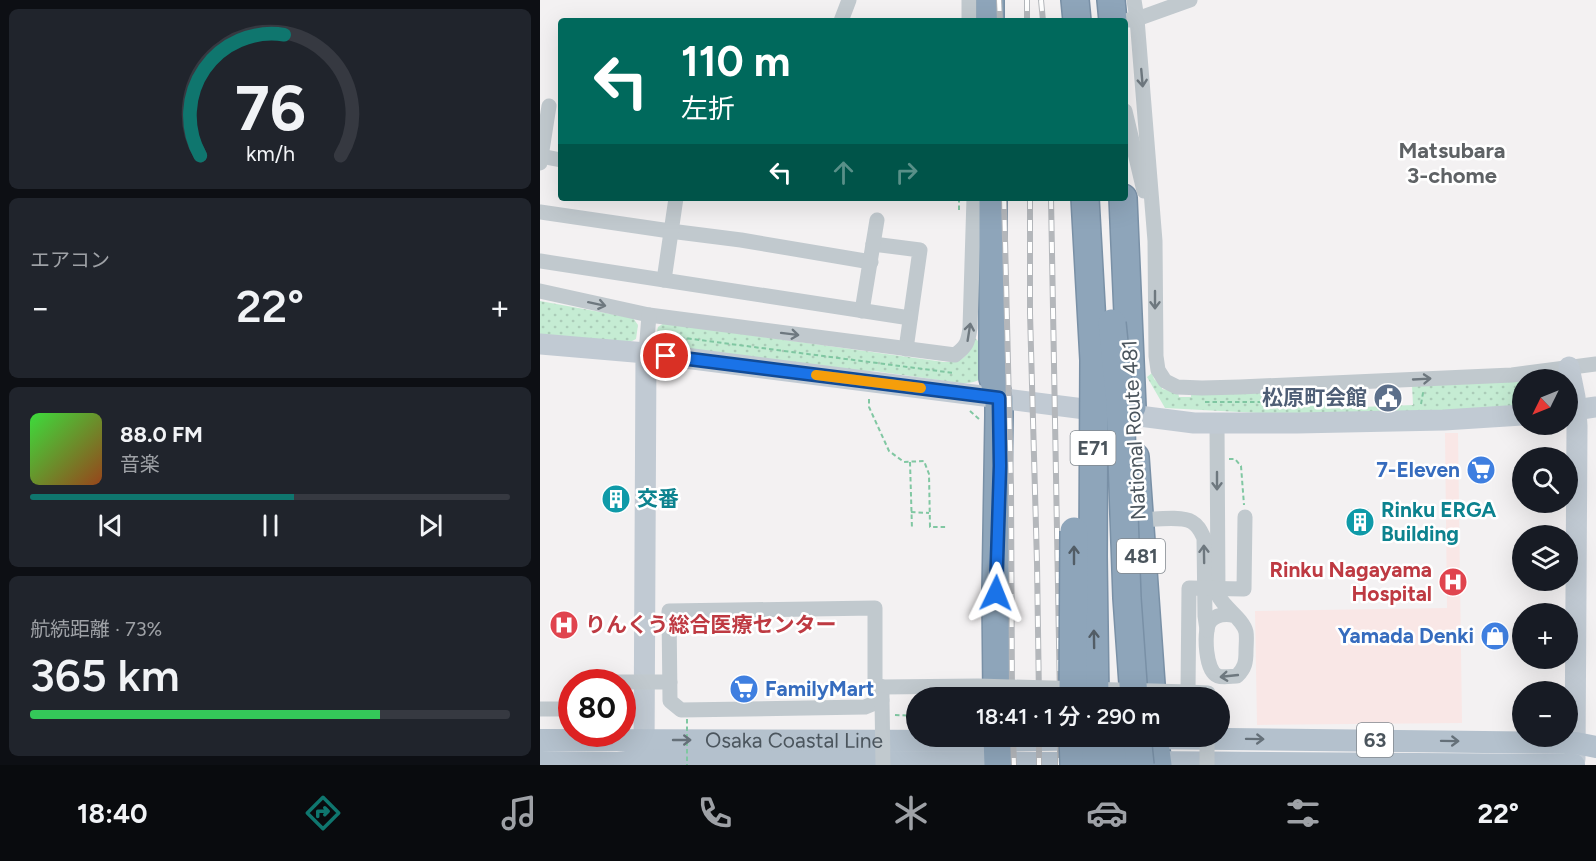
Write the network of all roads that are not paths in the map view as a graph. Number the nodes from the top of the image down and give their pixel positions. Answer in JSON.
{"nodes":[{"id":1,"x":849,"y":0,"type":"edge"},
{"id":2,"x":969,"y":0,"type":"edge"},
{"id":3,"x":990,"y":0,"type":"edge"},
{"id":4,"x":1075,"y":0,"type":"edge"},
{"id":5,"x":1093,"y":0,"type":"edge"},
{"id":6,"x":1111,"y":0,"type":"edge"},
{"id":7,"x":1134,"y":0,"type":"edge"},
{"id":8,"x":1184,"y":1,"type":"edge"},
{"id":9,"x":842,"y":18,"type":"edge"},
{"id":10,"x":969,"y":18,"type":"edge"},
{"id":11,"x":990,"y":18,"type":"edge"},
{"id":12,"x":1077,"y":18,"type":"edge"},
{"id":13,"x":1095,"y":18,"type":"edge"},
{"id":14,"x":1123,"y":18,"type":"edge"},
{"id":15,"x":1125,"y":18,"type":"edge"},
{"id":16,"x":1128,"y":19,"type":"edge"},
{"id":17,"x":1128,"y":49,"type":"edge"},
{"id":18,"x":550,"y":106,"type":"edge"},
{"id":19,"x":1128,"y":124,"type":"edge"},
{"id":20,"x":541,"y":160,"type":"edge"},
{"id":21,"x":558,"y":160,"type":"edge"},
{"id":22,"x":675,"y":201,"type":"edge"},
{"id":23,"x":980,"y":201,"type":"edge"},
{"id":24,"x":980,"y":201,"type":"edge"},
{"id":25,"x":1107,"y":201,"type":"edge"},
{"id":26,"x":1123,"y":201,"type":"edge"},
{"id":27,"x":1086,"y":210,"type":"edge"},
{"id":28,"x":540,"y":212,"type":"edge"},
{"id":29,"x":877,"y":220,"type":"dead end"},
{"id":30,"x":670,"y":231,"type":"junction"},
{"id":31,"x":1155,"y":241,"type":"junction"},
{"id":32,"x":873,"y":244,"type":"junction"},
{"id":33,"x":540,"y":261,"type":"edge"},
{"id":34,"x":871,"y":262,"type":"junction"},
{"id":35,"x":664,"y":280,"type":"junction"},
{"id":36,"x":540,"y":291,"type":"edge"},
{"id":37,"x":862,"y":311,"type":"junction"},
{"id":38,"x":649,"y":315,"type":"junction"},
{"id":39,"x":910,"y":318,"type":"junction"},
{"id":40,"x":1112,"y":322,"type":"junction"},
{"id":41,"x":540,"y":344,"type":"edge"},
{"id":42,"x":906,"y":349,"type":"junction"},
{"id":43,"x":646,"y":353,"type":"junction"},
{"id":44,"x":1596,"y":364,"type":"edge"},
{"id":45,"x":1569,"y":367,"type":"junction"},
{"id":46,"x":999,"y":398,"type":"junction"},
{"id":47,"x":1580,"y":410,"type":"edge"},
{"id":48,"x":1132,"y":415,"type":"junction"},
{"id":49,"x":1512,"y":416,"type":"edge"},
{"id":50,"x":1217,"y":423,"type":"junction"},
{"id":51,"x":1245,"y":517,"type":"road end"},
{"id":52,"x":1138,"y":520,"type":"junction"},
{"id":53,"x":1235,"y":616,"type":"junction"},
{"id":54,"x":1207,"y":633,"type":"junction"},
{"id":55,"x":636,"y":682,"type":"edge"},
{"id":56,"x":670,"y":682,"type":"junction"},
{"id":57,"x":972,"y":687,"type":"edge"},
{"id":58,"x":997,"y":687,"type":"edge"},
{"id":59,"x":1020,"y":687,"type":"edge"},
{"id":60,"x":1073,"y":687,"type":"edge"},
{"id":61,"x":1095,"y":687,"type":"edge"},
{"id":62,"x":1116,"y":687,"type":"edge"},
{"id":63,"x":1133,"y":687,"type":"edge"},
{"id":64,"x":1151,"y":687,"type":"edge"},
{"id":65,"x":1188,"y":687,"type":"edge"},
{"id":66,"x":906,"y":691,"type":"edge"},
{"id":67,"x":882,"y":693,"type":"junction"},
{"id":68,"x":540,"y":709,"type":"edge"},
{"id":69,"x":558,"y":709,"type":"edge"},
{"id":70,"x":540,"y":740,"type":"edge"},
{"id":71,"x":1073,"y":747,"type":"edge"},
{"id":72,"x":1095,"y":747,"type":"edge"},
{"id":73,"x":1117,"y":747,"type":"edge"},
{"id":74,"x":1208,"y":747,"type":"edge"},
{"id":75,"x":997,"y":752,"type":"edge"},
{"id":76,"x":1153,"y":753,"type":"edge"},
{"id":77,"x":644,"y":755,"type":"edge"},
{"id":78,"x":1580,"y":755,"type":"edge"},
{"id":79,"x":540,"y":762,"type":"edge"},
{"id":80,"x":883,"y":765,"type":"edge"},
{"id":81,"x":1074,"y":765,"type":"edge"},
{"id":82,"x":1096,"y":765,"type":"edge"},
{"id":83,"x":1117,"y":765,"type":"edge"},
{"id":84,"x":1207,"y":765,"type":"edge"}],
"edges":[{"from":1,"to":9,"type":"street"},
{"from":2,"to":10,"type":"street"},
{"from":3,"to":11,"type":"highway"},
{"from":4,"to":12,"type":"highway"},
{"from":5,"to":13,"type":"highway"},
{"from":6,"to":14,"type":"highway"},
{"from":7,"to":15,"type":"street"},
{"from":8,"to":16,"type":"street"},
{"from":17,"to":31,"type":"street","one_way":true},
{"from":18,"to":20,"type":"street"},
{"from":19,"to":31,"type":"street"},
{"from":20,"to":21,"type":"street"},
{"from":22,"to":30,"type":"street"},
{"from":23,"to":46,"type":"highway"},
{"from":42,"to":24,"type":"street","one_way":true},
{"from":25,"to":40,"type":"highway","number":"E71"},
{"from":26,"to":48,"type":"highway","name":"National Route 481","number":"481"},
{"from":60,"to":27,"type":"highway","one_way":true,"bridge":true},
{"from":61,"to":27,"type":"highway","number":"E71","one_way":true,"bridge":true},
{"from":28,"to":30,"type":"street"},
{"from":29,"to":32,"type":"street"},
{"from":30,"to":34,"type":"street"},
{"from":30,"to":35,"type":"street"},
{"from":31,"to":45,"type":"street","one_way":true},
{"from":32,"to":34,"type":"street"},
{"from":32,"to":39,"type":"street"},
{"from":33,"to":35,"type":"street"},
{"from":34,"to":37,"type":"street"},
{"from":35,"to":37,"type":"street"},
{"from":36,"to":38,"type":"street","one_way":true},
{"from":37,"to":39,"type":"street"},
{"from":38,"to":42,"type":"street","one_way":true},
{"from":38,"to":43,"type":"street"},
{"from":39,"to":42,"type":"street"},
{"from":40,"to":62,"type":"highway","number":"E71","bridge":true},
{"from":40,"to":63,"type":"highway","bridge":true},
{"from":41,"to":43,"type":"street"},
{"from":43,"to":46,"type":"street"},
{"from":43,"to":77,"type":"street"},
{"from":44,"to":45,"type":"street"},
{"from":45,"to":47,"type":"street"},
{"from":46,"to":48,"type":"street"},
{"from":46,"to":58,"type":"highway"},
{"from":47,"to":78,"type":"street"},
{"from":48,"to":50,"type":"street"},
{"from":48,"to":52,"type":"highway","name":"National Route 481","number":"481"},
{"from":49,"to":50,"type":"street"},
{"from":50,"to":53,"type":"street","one_way":true},
{"from":51,"to":65,"type":"street","bridge":true},
{"from":54,"to":52,"type":"street","one_way":true},
{"from":52,"to":64,"type":"highway","name":"National Route 481","number":"481"},
{"from":53,"to":54,"type":"street"},
{"from":53,"to":54,"type":"street","one_way":true},
{"from":55,"to":56,"type":"street","bridge":true},
{"from":56,"to":67,"type":"street"},
{"from":56,"to":67,"type":"street"},
{"from":57,"to":59,"type":"street","bridge":true},
{"from":66,"to":67,"type":"street","bridge":true},
{"from":67,"to":80,"type":"street","bridge":true},
{"from":68,"to":69,"type":"street"},
{"from":70,"to":77,"type":"main road","name":"Osaka Coastal Line"},
{"from":71,"to":81,"type":"highway","bridge":true},
{"from":72,"to":82,"type":"highway","bridge":true},
{"from":73,"to":83,"type":"highway","bridge":true},
{"from":74,"to":84,"type":"street","bridge":true},
{"from":75,"to":76,"type":"main road","name":"Osaka Coastal Line"},
{"from":75,"to":77,"type":"main road","name":"Osaka Coastal Line"},
{"from":76,"to":78,"type":"main road","number":"63"},
{"from":77,"to":79,"type":"main road","name":"Osaka Coastal Line"}]}
